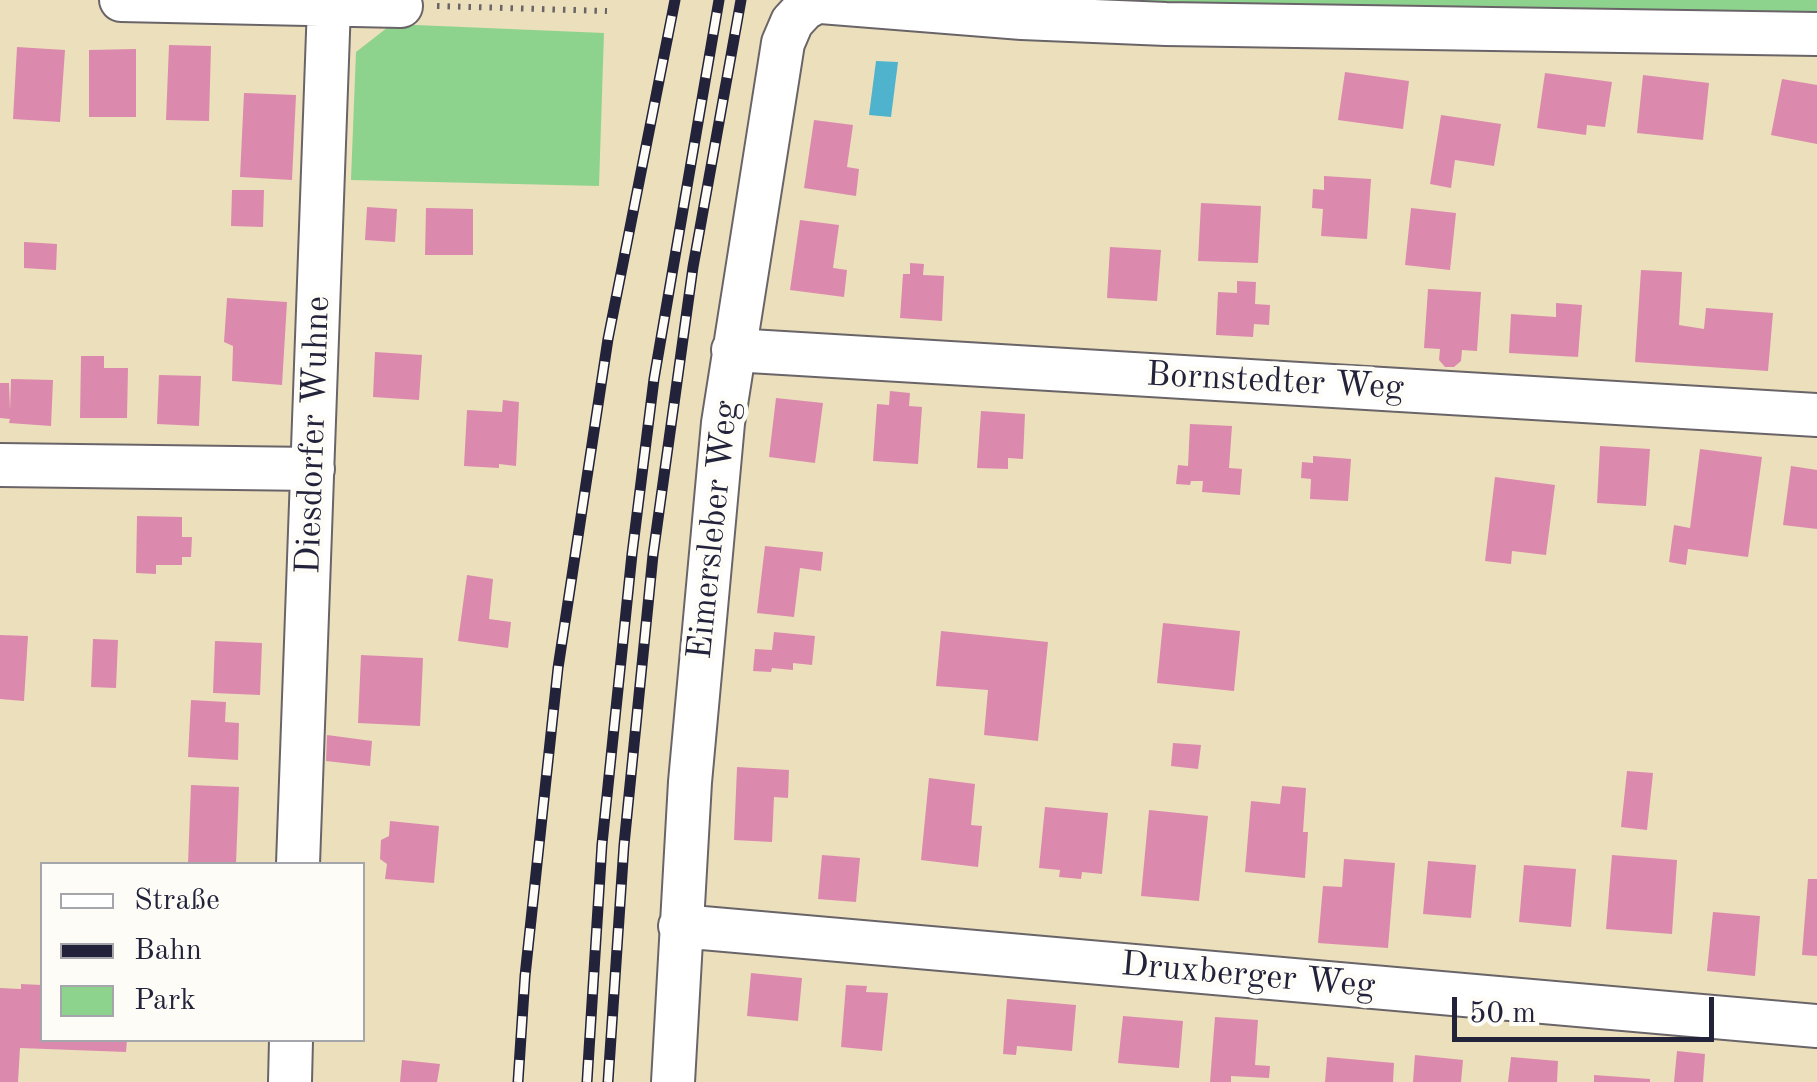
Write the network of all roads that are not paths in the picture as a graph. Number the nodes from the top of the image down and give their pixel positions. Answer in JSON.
{"nodes":[{"id":1,"x":121,"y":0,"type":"edge"},
{"id":2,"x":821,"y":1,"type":"edge"},
{"id":3,"x":329,"y":5,"type":"junction"},
{"id":4,"x":401,"y":6,"type":"road end"},
{"id":5,"x":1817,"y":34,"type":"edge"},
{"id":6,"x":733,"y":350,"type":"junction"},
{"id":7,"x":1817,"y":415,"type":"edge"},
{"id":8,"x":0,"y":465,"type":"edge"},
{"id":9,"x":313,"y":469,"type":"junction"},
{"id":10,"x":298,"y":862,"type":"edge"},
{"id":11,"x":680,"y":926,"type":"junction"},
{"id":12,"x":1817,"y":1026,"type":"edge"},
{"id":13,"x":292,"y":1042,"type":"edge"},
{"id":14,"x":290,"y":1082,"type":"edge"},
{"id":15,"x":673,"y":1082,"type":"edge"}],
"edges":[{"from":1,"to":3,"type":"street"},
{"from":2,"to":5,"type":"street"},
{"from":2,"to":6,"type":"street","name":"Eimersleber Weg"},
{"from":3,"to":4,"type":"street"},
{"from":3,"to":9,"type":"street","name":"Diesdorfer Wuhne"},
{"from":6,"to":7,"type":"street","name":"Bornstedter Weg"},
{"from":6,"to":11,"type":"street","name":"Eimersleber Weg"},
{"from":8,"to":9,"type":"street"},
{"from":9,"to":10,"type":"street","name":"Diesdorfer Wuhne"},
{"from":11,"to":12,"type":"street","name":"Druxberger Weg"},
{"from":11,"to":15,"type":"street","name":"Eimersleber Weg"},
{"from":13,"to":14,"type":"street"}]}
